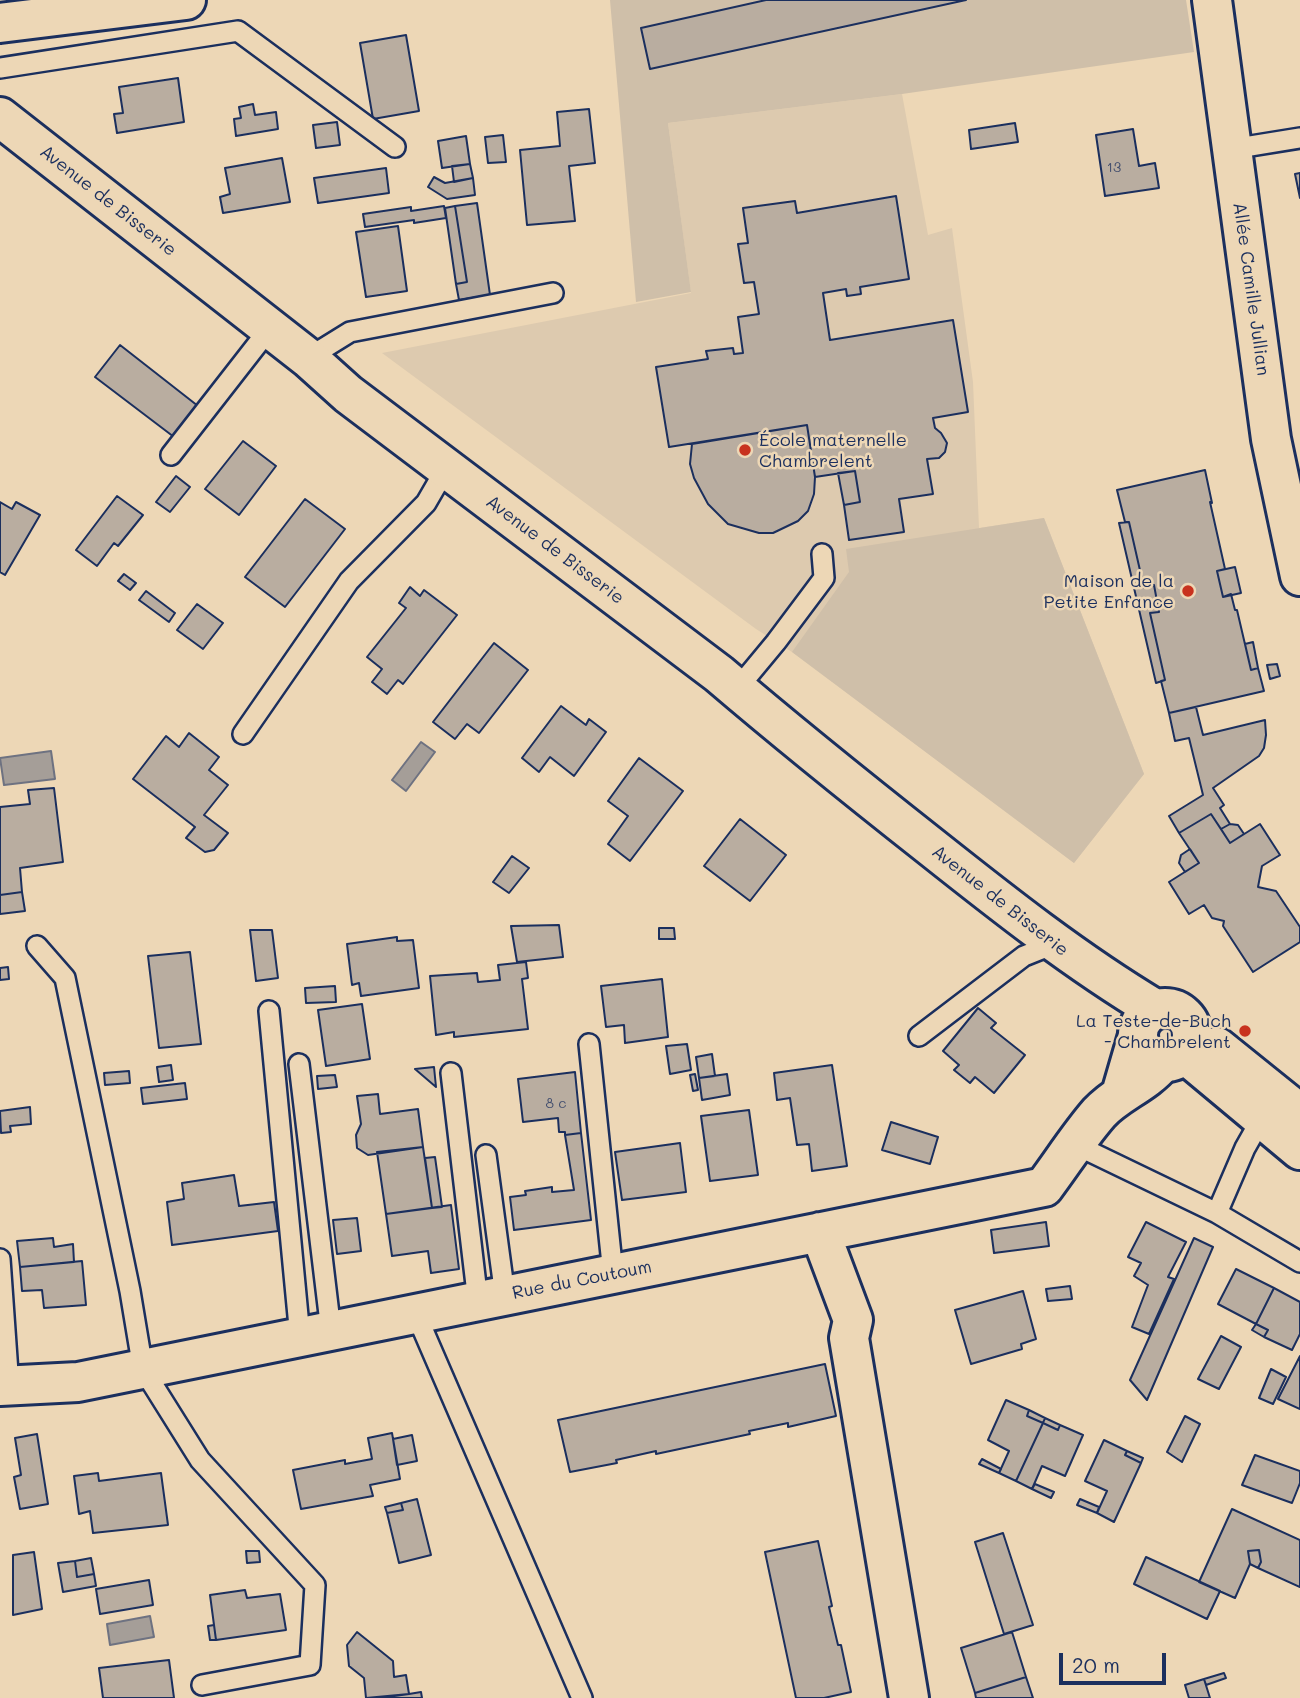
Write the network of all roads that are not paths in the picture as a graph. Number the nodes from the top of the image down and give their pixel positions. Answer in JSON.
{"nodes":[{"id":1,"x":186,"y":0,"type":"edge"},
{"id":2,"x":1212,"y":0,"type":"edge"},
{"id":3,"x":0,"y":23,"type":"edge"},
{"id":4,"x":0,"y":68,"type":"edge"},
{"id":5,"x":0,"y":117,"type":"edge"},
{"id":6,"x":1300,"y":138,"type":"edge"},
{"id":7,"x":395,"y":147,"type":"dead end"},
{"id":8,"x":1232,"y":149,"type":"junction"},
{"id":9,"x":553,"y":293,"type":"dead end"},
{"id":10,"x":270,"y":328,"type":"junction"},
{"id":11,"x":308,"y":358,"type":"junction"},
{"id":12,"x":171,"y":455,"type":"dead end"},
{"id":13,"x":449,"y":470,"type":"junction"},
{"id":14,"x":1293,"y":504,"type":"edge"},
{"id":15,"x":822,"y":554,"type":"dead end"},
{"id":16,"x":1300,"y":576,"type":"edge"},
{"id":17,"x":737,"y":689,"type":"junction"},
{"id":18,"x":243,"y":734,"type":"dead end"},
{"id":19,"x":1054,"y":944,"type":"junction"},
{"id":20,"x":37,"y":946,"type":"dead end"},
{"id":21,"x":270,"y":1011,"type":"dead end"},
{"id":22,"x":919,"y":1036,"type":"dead end"},
{"id":23,"x":1162,"y":1036,"type":"junction"},
{"id":24,"x":589,"y":1044,"type":"dead end"},
{"id":25,"x":299,"y":1064,"type":"dead end"},
{"id":26,"x":451,"y":1073,"type":"dead end"},
{"id":27,"x":1300,"y":1114,"type":"edge"},
{"id":28,"x":1262,"y":1118,"type":"junction"},
{"id":29,"x":1076,"y":1145,"type":"junction"},
{"id":30,"x":1300,"y":1150,"type":"edge"},
{"id":31,"x":486,"y":1154,"type":"dead end"},
{"id":32,"x":1217,"y":1213,"type":"junction"},
{"id":33,"x":820,"y":1232,"type":"junction"},
{"id":34,"x":0,"y":1259,"type":"edge"},
{"id":35,"x":1300,"y":1262,"type":"edge"},
{"id":36,"x":613,"y":1274,"type":"junction"},
{"id":37,"x":492,"y":1299,"type":"junction"},
{"id":38,"x":416,"y":1314,"type":"junction"},
{"id":39,"x":316,"y":1334,"type":"junction"},
{"id":40,"x":143,"y":1369,"type":"junction"},
{"id":41,"x":5,"y":1387,"type":"edge"},
{"id":42,"x":202,"y":1685,"type":"dead end"},
{"id":43,"x":582,"y":1698,"type":"edge"},
{"id":44,"x":909,"y":1698,"type":"edge"}],
"edges":[{"from":1,"to":3,"type":"street"},
{"from":2,"to":8,"type":"street","name":"Allée Camille Jullian"},
{"from":4,"to":7,"type":"lane"},
{"from":5,"to":10,"type":"street","name":"Avenue de Bisserie"},
{"from":6,"to":8,"type":"lane"},
{"from":8,"to":14,"type":"street","name":"Allée Camille Jullian"},
{"from":9,"to":11,"type":"lane"},
{"from":10,"to":11,"type":"street","name":"Avenue de Bisserie"},
{"from":10,"to":12,"type":"lane"},
{"from":11,"to":13,"type":"street","name":"Avenue de Bisserie"},
{"from":13,"to":17,"type":"street","name":"Avenue de Bisserie"},
{"from":13,"to":18,"type":"lane"},
{"from":14,"to":16,"type":"street","name":"Allée Camille Jullian"},
{"from":15,"to":17,"type":"lane"},
{"from":17,"to":19,"type":"street","name":"Avenue de Bisserie"},
{"from":19,"to":22,"type":"lane"},
{"from":19,"to":23,"type":"street","name":"Avenue de Bisserie"},
{"from":20,"to":40,"type":"lane"},
{"from":21,"to":39,"type":"lane"},
{"from":23,"to":27,"type":"street","name":"Avenue de Bisserie"},
{"from":23,"to":28,"type":"street","name":"Avenue de Bisserie"},
{"from":23,"to":29,"type":"street","name":"Rue du Coutoum"},
{"from":24,"to":36,"type":"lane"},
{"from":25,"to":39,"type":"lane"},
{"from":26,"to":37,"type":"lane"},
{"from":28,"to":30,"type":"street","name":"Avenue de Bisserie"},
{"from":28,"to":32,"type":"lane"},
{"from":29,"to":32,"type":"lane"},
{"from":29,"to":33,"type":"street","name":"Rue du Coutoum"},
{"from":31,"to":37,"type":"lane"},
{"from":32,"to":35,"type":"lane"},
{"from":33,"to":36,"type":"street","name":"Rue du Coutoum"},
{"from":33,"to":44,"type":"street"},
{"from":34,"to":41,"type":"lane"},
{"from":36,"to":37,"type":"street","name":"Rue du Coutoum"},
{"from":37,"to":38,"type":"street","name":"Rue du Coutoum"},
{"from":38,"to":39,"type":"street","name":"Rue du Coutoum"},
{"from":38,"to":43,"type":"lane"},
{"from":39,"to":40,"type":"street","name":"Rue du Coutoum"},
{"from":40,"to":41,"type":"street","name":"Rue du Coutoum"},
{"from":40,"to":42,"type":"lane"}]}
